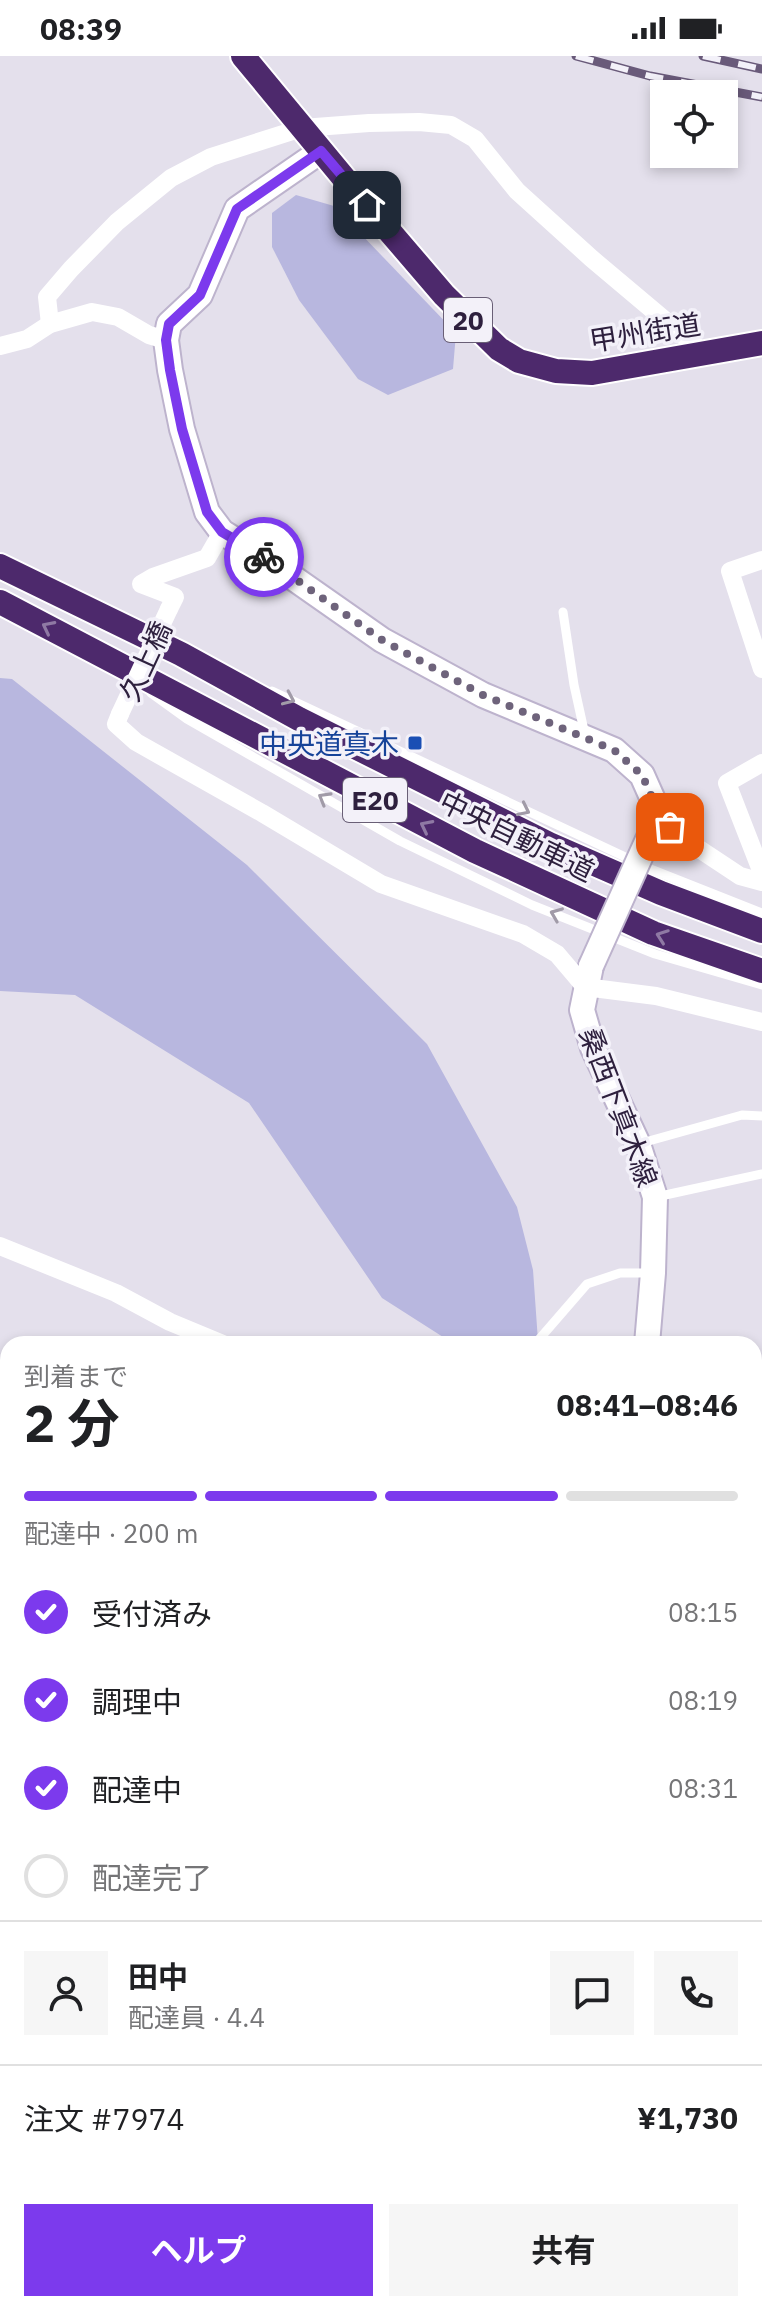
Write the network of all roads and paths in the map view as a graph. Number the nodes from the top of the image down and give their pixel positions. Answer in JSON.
{"nodes":[{"id":1,"x":243,"y":56,"type":"edge"},
{"id":2,"x":302,"y":128,"type":"junction"},
{"id":3,"x":321,"y":151,"type":"junction"},
{"id":4,"x":50,"y":324,"type":"junction"},
{"id":5,"x":166,"y":340,"type":"junction"},
{"id":6,"x":762,"y":343,"type":"edge"},
{"id":7,"x":0,"y":346,"type":"edge"},
{"id":8,"x":705,"y":354,"type":"junction"},
{"id":9,"x":222,"y":532,"type":"junction"},
{"id":10,"x":762,"y":560,"type":"edge"},
{"id":11,"x":0,"y":566,"type":"edge"},
{"id":12,"x":0,"y":602,"type":"edge"},
{"id":13,"x":90,"y":610,"type":"junction"},
{"id":14,"x":563,"y":612,"type":"dead end"},
{"id":15,"x":85,"y":646,"type":"junction"},
{"id":16,"x":760,"y":657,"type":"edge"},
{"id":17,"x":586,"y":739,"type":"junction"},
{"id":18,"x":762,"y":763,"type":"edge"},
{"id":19,"x":652,"y":827,"type":"junction"},
{"id":20,"x":761,"y":879,"type":"edge"},
{"id":21,"x":762,"y":913,"type":"edge"},
{"id":22,"x":762,"y":931,"type":"edge"},
{"id":23,"x":762,"y":971,"type":"edge"},
{"id":24,"x":588,"y":976,"type":"junction"},
{"id":25,"x":762,"y":985,"type":"edge"},
{"id":26,"x":762,"y":1022,"type":"edge"},
{"id":27,"x":762,"y":1116,"type":"edge"},
{"id":28,"x":638,"y":1144,"type":"junction"},
{"id":29,"x":762,"y":1174,"type":"edge"},
{"id":30,"x":655,"y":1197,"type":"junction"},
{"id":31,"x":0,"y":1246,"type":"edge"},
{"id":32,"x":653,"y":1273,"type":"junction"},
{"id":33,"x":204,"y":1336,"type":"edge"},
{"id":34,"x":542,"y":1336,"type":"edge"},
{"id":35,"x":648,"y":1336,"type":"edge"}],
"edges":[{"from":1,"to":2,"type":"highway","name":"甲州街道","number":"20"},
{"from":2,"to":3,"type":"highway","name":"甲州街道","number":"20"},
{"from":2,"to":4,"type":"street"},
{"from":2,"to":8,"type":"street"},
{"from":3,"to":5,"type":"main road"},
{"from":3,"to":8,"type":"highway","name":"甲州街道","number":"20"},
{"from":4,"to":5,"type":"street"},
{"from":4,"to":7,"type":"street"},
{"from":5,"to":9,"type":"main road"},
{"from":6,"to":8,"type":"highway","name":"甲州街道","number":"20"},
{"from":9,"to":17,"type":"main road"},
{"from":9,"to":24,"type":"street","name":"久上橋","bridge":true},
{"from":10,"to":16,"type":"street"},
{"from":11,"to":13,"type":"highway","name":"中央自動車道","number":"E20"},
{"from":15,"to":12,"type":"highway","name":"中央自動車道","number":"E20","one_way":true},
{"from":13,"to":21,"type":"lane","one_way":true},
{"from":13,"to":22,"type":"highway","name":"中央自動車道","number":"E20"},
{"from":14,"to":17,"type":"lane"},
{"from":23,"to":15,"type":"highway","name":"中央自動車道","number":"E20","one_way":true},
{"from":25,"to":15,"type":"lane","one_way":true},
{"from":17,"to":19,"type":"main road"},
{"from":18,"to":20,"type":"street"},
{"from":19,"to":20,"type":"street"},
{"from":19,"to":24,"type":"main road","name":"桑西下真木線","bridge":true},
{"from":24,"to":26,"type":"street"},
{"from":24,"to":28,"type":"main road","name":"桑西下真木線"},
{"from":27,"to":28,"type":"lane"},
{"from":28,"to":30,"type":"main road","name":"桑西下真木線"},
{"from":29,"to":30,"type":"lane"},
{"from":30,"to":32,"type":"main road","name":"桑西下真木線"},
{"from":31,"to":33,"type":"street"},
{"from":32,"to":34,"type":"lane"},
{"from":32,"to":35,"type":"main road","name":"桑西下真木線"}]}
